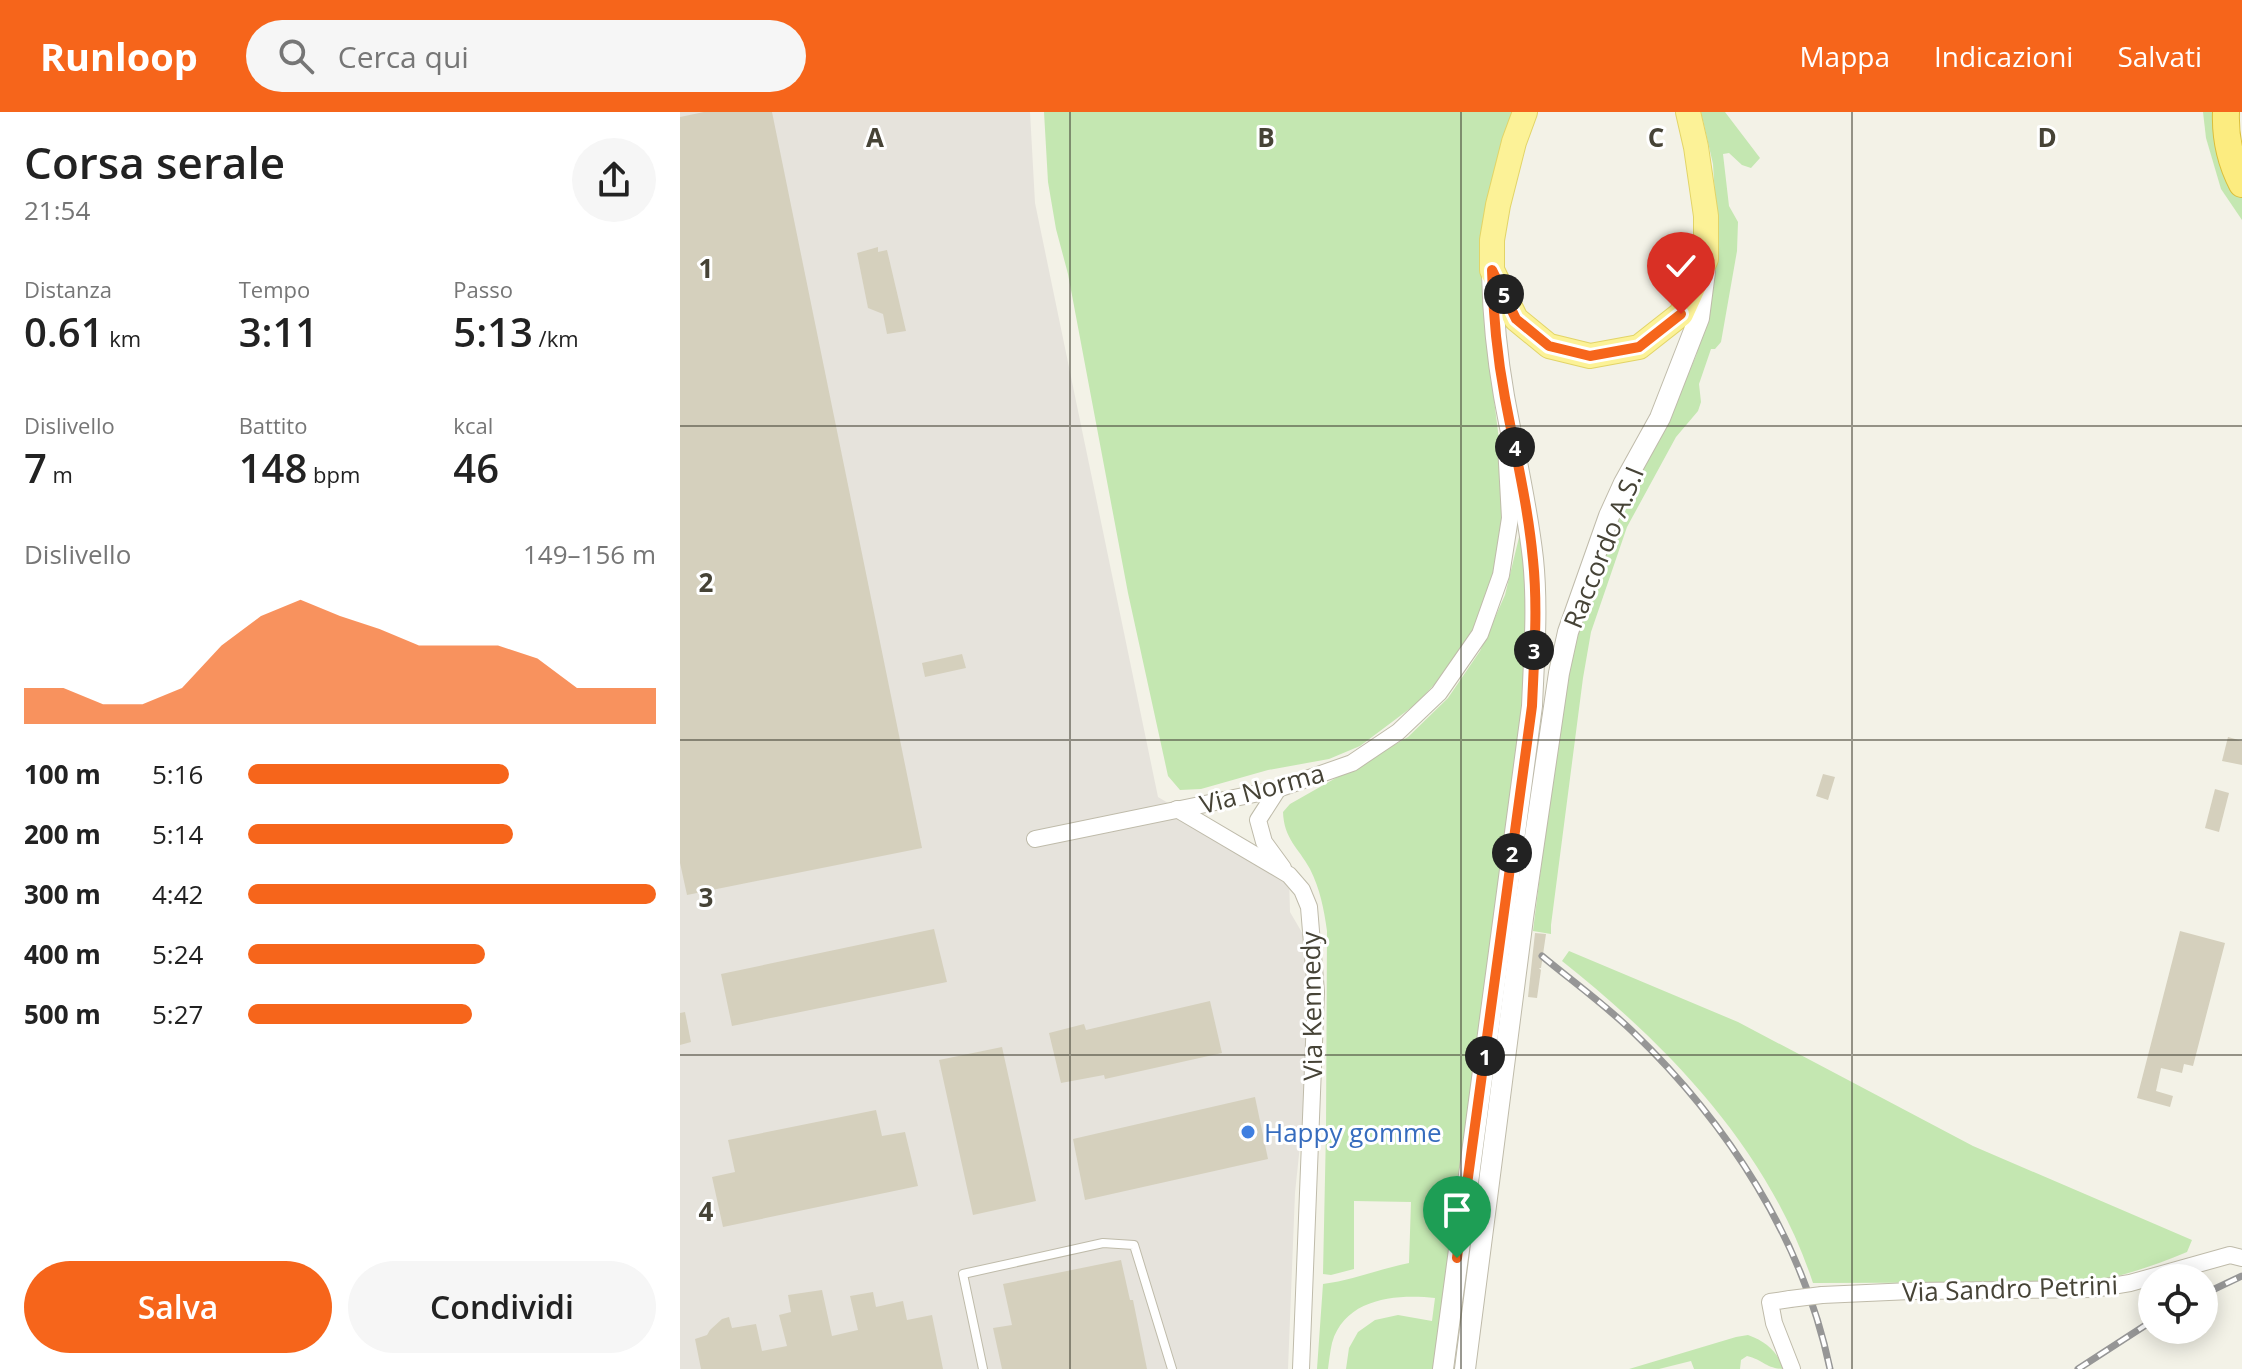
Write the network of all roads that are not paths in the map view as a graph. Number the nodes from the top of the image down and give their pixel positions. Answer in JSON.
{"nodes":[{"id":1,"x":1523,"y":112,"type":"edge"},
{"id":2,"x":1688,"y":112,"type":"edge"},
{"id":3,"x":2226,"y":112,"type":"edge"},
{"id":4,"x":2242,"y":184,"type":"edge"},
{"id":5,"x":1706,"y":259,"type":"junction"},
{"id":6,"x":1492,"y":270,"type":"junction"},
{"id":7,"x":1504,"y":395,"type":"junction"},
{"id":8,"x":1278,"y":789,"type":"junction"},
{"id":9,"x":1177,"y":809,"type":"junction"},
{"id":10,"x":1035,"y":839,"type":"dead end"},
{"id":11,"x":1289,"y":875,"type":"junction"},
{"id":12,"x":2242,"y":1258,"type":"edge"},
{"id":13,"x":983,"y":1369,"type":"edge"},
{"id":14,"x":1172,"y":1369,"type":"edge"},
{"id":15,"x":1301,"y":1369,"type":"edge"},
{"id":16,"x":1443,"y":1369,"type":"edge"},
{"id":17,"x":1465,"y":1369,"type":"edge"},
{"id":18,"x":1792,"y":1369,"type":"edge"}],
"edges":[{"from":1,"to":6,"type":"main road"},
{"from":2,"to":5,"type":"main road"},
{"from":3,"to":4,"type":"highway"},
{"from":5,"to":6,"type":"main road"},
{"from":5,"to":17,"type":"street","name":"Raccordo A.S.I"},
{"from":6,"to":7,"type":"street","name":"Raccordo A.S.I"},
{"from":7,"to":8,"type":"street","name":"Via Norma"},
{"from":7,"to":16,"type":"street","name":"Raccordo A.S.I"},
{"from":8,"to":9,"type":"street","name":"Via Norma"},
{"from":8,"to":11,"type":"street"},
{"from":9,"to":10,"type":"street","name":"Via Norma"},
{"from":9,"to":11,"type":"street","name":"Via Kennedy"},
{"from":11,"to":15,"type":"street","name":"Via Kennedy"},
{"from":12,"to":18,"type":"street","name":"Via Sandro Petrini","bridge":true},
{"from":13,"to":14,"type":"lane"}]}
